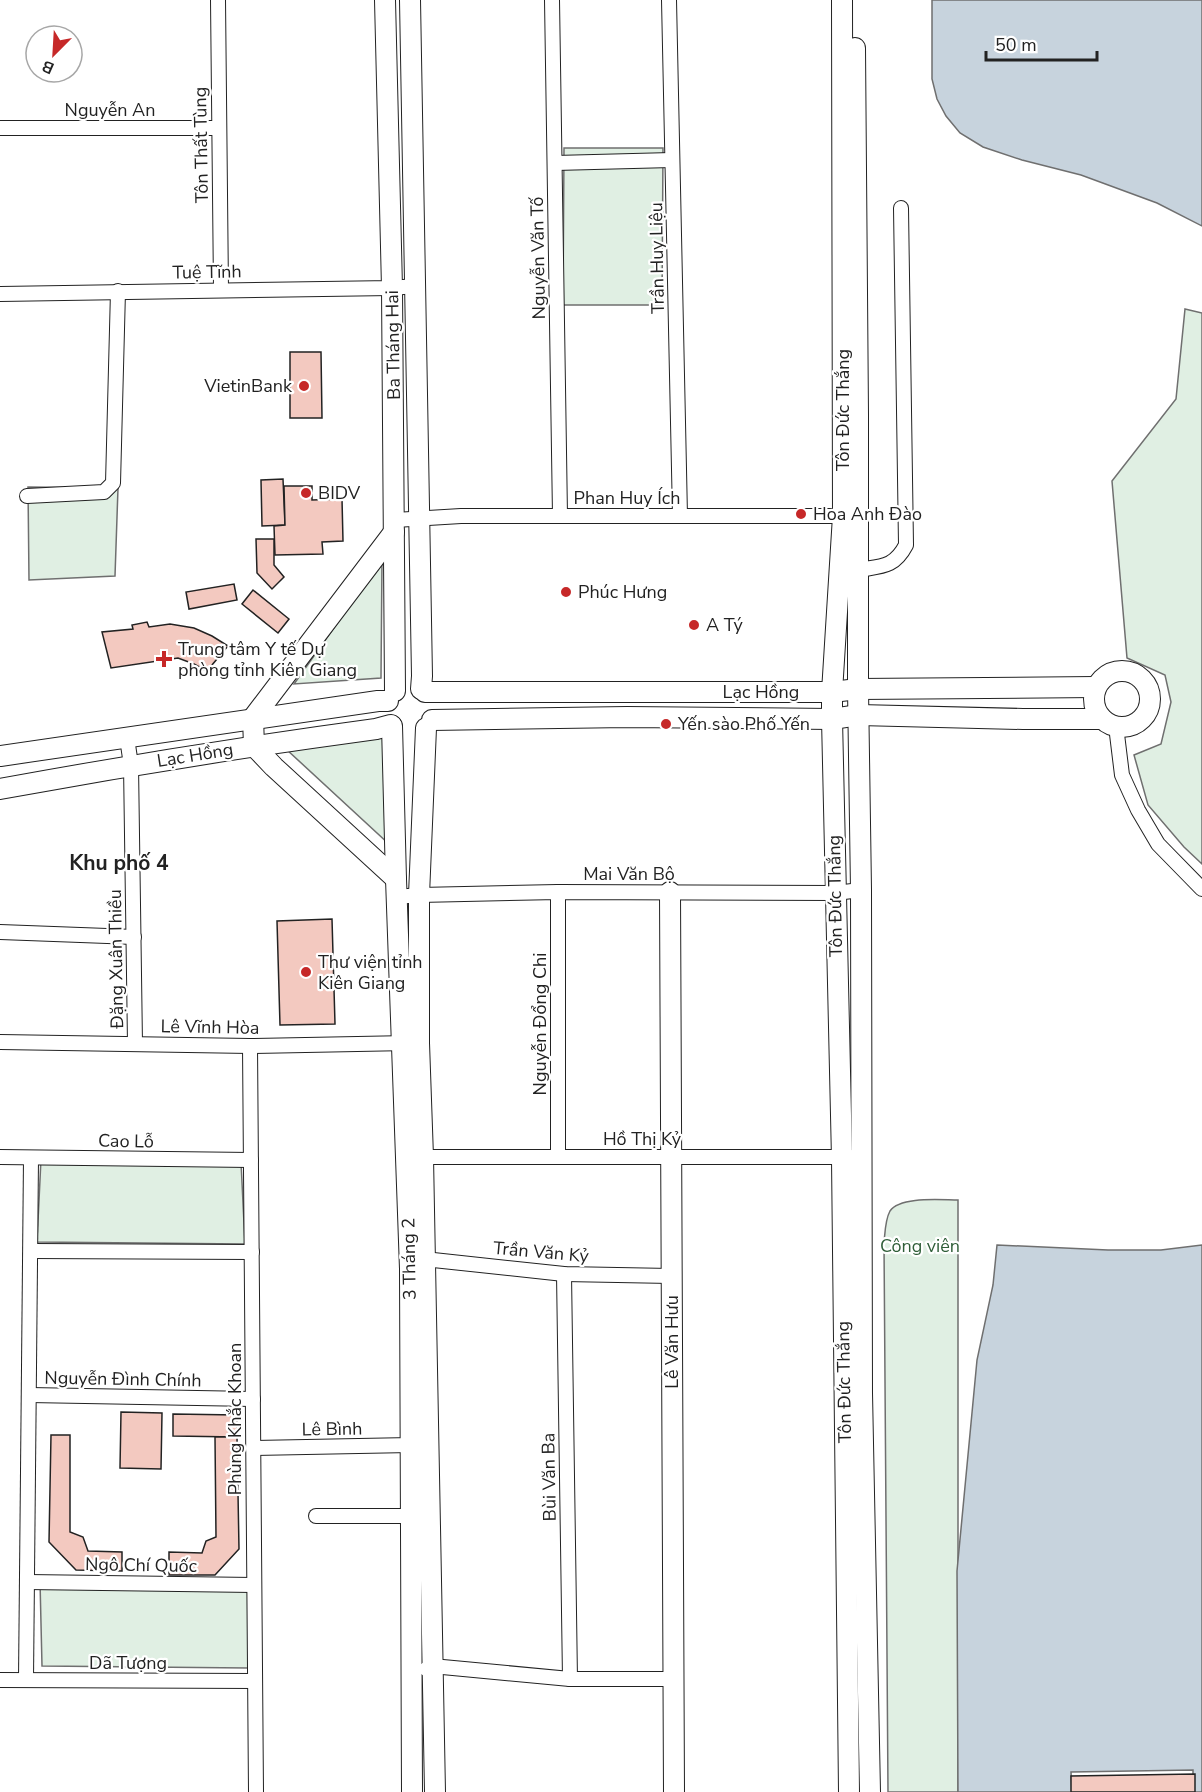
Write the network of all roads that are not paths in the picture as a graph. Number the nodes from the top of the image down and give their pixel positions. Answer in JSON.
{"nodes":[{"id":1,"x":218,"y":0,"type":"edge"},
{"id":2,"x":384,"y":0,"type":"edge"},
{"id":3,"x":410,"y":0,"type":"edge"},
{"id":4,"x":552,"y":0,"type":"edge"},
{"id":5,"x":669,"y":0,"type":"edge"},
{"id":6,"x":842,"y":0,"type":"edge"},
{"id":7,"x":855,"y":0,"type":"edge"},
{"id":8,"x":0,"y":128,"type":"edge"},
{"id":9,"x":219,"y":128,"type":"junction"},
{"id":10,"x":672,"y":160,"type":"junction"},
{"id":11,"x":555,"y":163,"type":"junction"},
{"id":12,"x":901,"y":208,"type":"dead end"},
{"id":13,"x":415,"y":286,"type":"junction"},
{"id":14,"x":392,"y":288,"type":"junction"},
{"id":15,"x":221,"y":290,"type":"junction"},
{"id":16,"x":118,"y":291,"type":"junction"},
{"id":17,"x":0,"y":294,"type":"edge"},
{"id":18,"x":27,"y":496,"type":"dead end"},
{"id":19,"x":850,"y":514,"type":"junction"},
{"id":20,"x":560,"y":516,"type":"junction"},
{"id":21,"x":680,"y":516,"type":"junction"},
{"id":22,"x":419,"y":518,"type":"junction"},
{"id":23,"x":394,"y":526,"type":"junction"},
{"id":24,"x":858,"y":570,"type":"junction"},
{"id":25,"x":1096,"y":687,"type":"junction"},
{"id":26,"x":858,"y":689,"type":"junction"},
{"id":27,"x":423,"y":690,"type":"junction"},
{"id":28,"x":627,"y":692,"type":"junction"},
{"id":29,"x":832,"y":692,"type":"junction"},
{"id":30,"x":392,"y":696,"type":"junction"},
{"id":31,"x":859,"y":715,"type":"junction"},
{"id":32,"x":627,"y":717,"type":"junction"},
{"id":33,"x":253,"y":718,"type":"junction"},
{"id":34,"x":832,"y":719,"type":"junction"},
{"id":35,"x":1109,"y":723,"type":"junction"},
{"id":36,"x":429,"y":724,"type":"junction"},
{"id":37,"x":392,"y":726,"type":"junction"},
{"id":38,"x":127,"y":738,"type":"junction"},
{"id":39,"x":254,"y":746,"type":"junction"},
{"id":40,"x":0,"y":756,"type":"edge"},
{"id":41,"x":131,"y":765,"type":"junction"},
{"id":42,"x":0,"y":789,"type":"edge"},
{"id":43,"x":396,"y":888,"type":"junction"},
{"id":44,"x":861,"y":890,"type":"junction"},
{"id":45,"x":1202,"y":890,"type":"edge"},
{"id":46,"x":558,"y":892,"type":"junction"},
{"id":47,"x":670,"y":892,"type":"junction"},
{"id":48,"x":835,"y":893,"type":"junction"},
{"id":49,"x":419,"y":895,"type":"junction"},
{"id":50,"x":0,"y":932,"type":"edge"},
{"id":51,"x":134,"y":937,"type":"junction"},
{"id":52,"x":0,"y":1042,"type":"edge"},
{"id":53,"x":411,"y":1043,"type":"junction"},
{"id":54,"x":135,"y":1044,"type":"junction"},
{"id":55,"x":249,"y":1046,"type":"junction"},
{"id":56,"x":671,"y":1156,"type":"junction"},
{"id":57,"x":862,"y":1156,"type":"junction"},
{"id":58,"x":0,"y":1157,"type":"edge"},
{"id":59,"x":423,"y":1157,"type":"junction"},
{"id":60,"x":558,"y":1157,"type":"junction"},
{"id":61,"x":31,"y":1158,"type":"junction"},
{"id":62,"x":842,"y":1159,"type":"junction"},
{"id":63,"x":251,"y":1160,"type":"junction"},
{"id":64,"x":31,"y":1251,"type":"junction"},
{"id":65,"x":252,"y":1252,"type":"junction"},
{"id":66,"x":417,"y":1264,"type":"junction"},
{"id":67,"x":564,"y":1274,"type":"junction"},
{"id":68,"x":671,"y":1276,"type":"junction"},
{"id":69,"x":29,"y":1395,"type":"junction"},
{"id":70,"x":253,"y":1399,"type":"junction"},
{"id":71,"x":428,"y":1433,"type":"junction"},
{"id":72,"x":411,"y":1446,"type":"junction"},
{"id":73,"x":253,"y":1448,"type":"junction"},
{"id":74,"x":316,"y":1516,"type":"dead end"},
{"id":75,"x":411,"y":1516,"type":"junction"},
{"id":76,"x":27,"y":1582,"type":"junction"},
{"id":77,"x":254,"y":1585,"type":"junction"},
{"id":78,"x":432,"y":1666,"type":"junction"},
{"id":79,"x":411,"y":1677,"type":"junction"},
{"id":80,"x":570,"y":1679,"type":"junction"},
{"id":81,"x":674,"y":1679,"type":"junction"},
{"id":82,"x":0,"y":1680,"type":"edge"},
{"id":83,"x":26,"y":1680,"type":"junction"},
{"id":84,"x":255,"y":1681,"type":"junction"},
{"id":85,"x":256,"y":1792,"type":"edge"},
{"id":86,"x":412,"y":1792,"type":"edge"},
{"id":87,"x":435,"y":1792,"type":"edge"},
{"id":88,"x":674,"y":1792,"type":"edge"},
{"id":89,"x":849,"y":1792,"type":"edge"},
{"id":90,"x":870,"y":1792,"type":"edge"}],
"edges":[{"from":1,"to":9,"type":"street","name":"Tôn Thất Tùng"},
{"from":2,"to":14,"type":"street","name":"Ba Tháng Hai"},
{"from":3,"to":13,"type":"street","name":"Ba Tháng Hai"},
{"from":4,"to":11,"type":"street","name":"Nguyễn Văn Tố"},
{"from":5,"to":10,"type":"street","name":"Trần Huy Liệu"},
{"from":6,"to":19,"type":"street","name":"Tôn Đức Thắng"},
{"from":7,"to":19,"type":"street","name":"Tôn Đức Thắng"},
{"from":8,"to":9,"type":"street","name":"Nguyễn An"},
{"from":9,"to":15,"type":"street","name":"Tôn Thất Tùng"},
{"from":10,"to":11,"type":"street"},
{"from":10,"to":21,"type":"street","name":"Trần Huy Liệu"},
{"from":11,"to":20,"type":"street","name":"Nguyễn Văn Tố"},
{"from":12,"to":24,"type":"street"},
{"from":13,"to":14,"type":"street","name":"Tuệ Tĩnh"},
{"from":13,"to":22,"type":"street","name":"Ba Tháng Hai"},
{"from":14,"to":15,"type":"street","name":"Tuệ Tĩnh"},
{"from":14,"to":23,"type":"street","name":"Ba Tháng Hai"},
{"from":15,"to":16,"type":"street","name":"Tuệ Tĩnh"},
{"from":16,"to":17,"type":"street","name":"Tuệ Tĩnh"},
{"from":16,"to":18,"type":"street"},
{"from":19,"to":21,"type":"street","name":"Phan Huy Ích"},
{"from":19,"to":24,"type":"street","name":"Tôn Đức Thắng"},
{"from":19,"to":29,"type":"street","name":"Tôn Đức Thắng"},
{"from":20,"to":21,"type":"street","name":"Phan Huy Ích"},
{"from":20,"to":22,"type":"street","name":"Phan Huy Ích"},
{"from":22,"to":23,"type":"street","name":"Phan Huy Ích"},
{"from":22,"to":27,"type":"street","name":"Ba Tháng Hai"},
{"from":23,"to":30,"type":"street","name":"Ba Tháng Hai"},
{"from":23,"to":33,"type":"street"},
{"from":24,"to":26,"type":"street","name":"Tôn Đức Thắng"},
{"from":25,"to":26,"type":"street","name":"Lạc Hồng"},
{"from":25,"to":35,"type":"street"},
{"from":25,"to":35,"type":"street"},
{"from":26,"to":29,"type":"street","name":"Lạc Hồng"},
{"from":26,"to":31,"type":"street","name":"Tôn Đức Thắng"},
{"from":27,"to":28,"type":"street","name":"Lạc Hồng"},
{"from":27,"to":30,"type":"street"},
{"from":27,"to":36,"type":"street"},
{"from":28,"to":29,"type":"street","name":"Lạc Hồng"},
{"from":28,"to":32,"type":"street"},
{"from":29,"to":34,"type":"street","name":"Tôn Đức Thắng"},
{"from":30,"to":33,"type":"street","name":"Lạc Hồng"},
{"from":30,"to":37,"type":"street"},
{"from":31,"to":34,"type":"street","name":"Lạc Hồng"},
{"from":31,"to":35,"type":"street","name":"Lạc Hồng"},
{"from":31,"to":44,"type":"street","name":"Tôn Đức Thắng"},
{"from":32,"to":34,"type":"street","name":"Lạc Hồng"},
{"from":32,"to":36,"type":"street","name":"Lạc Hồng"},
{"from":33,"to":38,"type":"street","name":"Lạc Hồng"},
{"from":33,"to":39,"type":"street"},
{"from":34,"to":48,"type":"street","name":"Tôn Đức Thắng"},
{"from":35,"to":45,"type":"street"},
{"from":36,"to":37,"type":"street"},
{"from":36,"to":49,"type":"street","name":"3 Tháng 2"},
{"from":37,"to":39,"type":"street","name":"Lạc Hồng"},
{"from":37,"to":43,"type":"street","name":"3 Tháng 2"},
{"from":38,"to":40,"type":"street","name":"Lạc Hồng"},
{"from":38,"to":41,"type":"street","name":"Đặng Xuân Thiều"},
{"from":39,"to":41,"type":"street","name":"Lạc Hồng"},
{"from":39,"to":43,"type":"street"},
{"from":41,"to":42,"type":"street","name":"Lạc Hồng"},
{"from":41,"to":51,"type":"street","name":"Đặng Xuân Thiều"},
{"from":43,"to":49,"type":"street","name":"Mai Văn Bộ"},
{"from":43,"to":53,"type":"street","name":"3 Tháng 2"},
{"from":44,"to":48,"type":"street","name":"Mai Văn Bộ"},
{"from":44,"to":57,"type":"street","name":"Tôn Đức Thắng"},
{"from":46,"to":47,"type":"street","name":"Mai Văn Bộ"},
{"from":46,"to":49,"type":"street","name":"Mai Văn Bộ"},
{"from":46,"to":60,"type":"street","name":"Nguyễn Đổng Chi"},
{"from":47,"to":48,"type":"street","name":"Mai Văn Bộ"},
{"from":47,"to":56,"type":"street","name":"Lê Văn Hưu"},
{"from":48,"to":62,"type":"street","name":"Tôn Đức Thắng"},
{"from":49,"to":53,"type":"street","name":"3 Tháng 2"},
{"from":50,"to":51,"type":"street"},
{"from":51,"to":54,"type":"street","name":"Đặng Xuân Thiều"},
{"from":52,"to":54,"type":"street","name":"Lê Vĩnh Hòa"},
{"from":53,"to":55,"type":"street","name":"Lê Vĩnh Hòa"},
{"from":53,"to":59,"type":"street","name":"3 Tháng 2"},
{"from":53,"to":66,"type":"street","name":"3 Tháng 2"},
{"from":54,"to":55,"type":"street","name":"Lê Vĩnh Hòa"},
{"from":55,"to":63,"type":"street","name":"Phùng Khắc Khoan"},
{"from":56,"to":60,"type":"street","name":"Hồ Thị Kỷ"},
{"from":56,"to":62,"type":"street","name":"Hồ Thị Kỷ"},
{"from":56,"to":68,"type":"street","name":"Lê Văn Hưu"},
{"from":57,"to":62,"type":"street","name":"Hồ Thị Kỷ"},
{"from":57,"to":90,"type":"street","name":"Tôn Đức Thắng"},
{"from":58,"to":61,"type":"street","name":"Cao Lỗ"},
{"from":59,"to":60,"type":"street","name":"Hồ Thị Kỷ"},
{"from":59,"to":66,"type":"street","name":"3 Tháng 2"},
{"from":61,"to":63,"type":"street","name":"Cao Lỗ"},
{"from":61,"to":64,"type":"street"},
{"from":62,"to":89,"type":"street","name":"Tôn Đức Thắng"},
{"from":63,"to":65,"type":"street","name":"Phùng Khắc Khoan"},
{"from":64,"to":65,"type":"street"},
{"from":64,"to":69,"type":"street"},
{"from":65,"to":70,"type":"street","name":"Phùng Khắc Khoan"},
{"from":66,"to":67,"type":"street","name":"Trần Văn Kỷ"},
{"from":66,"to":71,"type":"street","name":"3 Tháng 2"},
{"from":66,"to":72,"type":"street","name":"3 Tháng 2"},
{"from":67,"to":68,"type":"street","name":"Trần Văn Kỷ"},
{"from":67,"to":80,"type":"street","name":"Bùi Văn Ba"},
{"from":68,"to":81,"type":"street","name":"Lê Văn Hưu"},
{"from":69,"to":70,"type":"street","name":"Nguyễn Đình Chính"},
{"from":69,"to":76,"type":"street"},
{"from":70,"to":73,"type":"street","name":"Phùng Khắc Khoan"},
{"from":71,"to":72,"type":"street"},
{"from":71,"to":78,"type":"street","name":"3 Tháng 2"},
{"from":72,"to":73,"type":"street","name":"Lê Bình"},
{"from":72,"to":75,"type":"street","name":"3 Tháng 2"},
{"from":73,"to":77,"type":"street","name":"Phùng Khắc Khoan"},
{"from":74,"to":75,"type":"street"},
{"from":75,"to":79,"type":"street","name":"3 Tháng 2"},
{"from":76,"to":77,"type":"street","name":"Ngô Chí Quốc"},
{"from":76,"to":83,"type":"street"},
{"from":77,"to":84,"type":"street","name":"Phùng Khắc Khoan"},
{"from":78,"to":79,"type":"street"},
{"from":78,"to":80,"type":"street"},
{"from":78,"to":87,"type":"street","name":"3 Tháng 2"},
{"from":79,"to":86,"type":"street","name":"3 Tháng 2"},
{"from":80,"to":81,"type":"street"},
{"from":81,"to":88,"type":"street","name":"Lê Văn Hưu"},
{"from":82,"to":83,"type":"street","name":"Dã Tượng"},
{"from":83,"to":84,"type":"street","name":"Dã Tượng"},
{"from":84,"to":85,"type":"street","name":"Phùng Khắc Khoan"}]}
